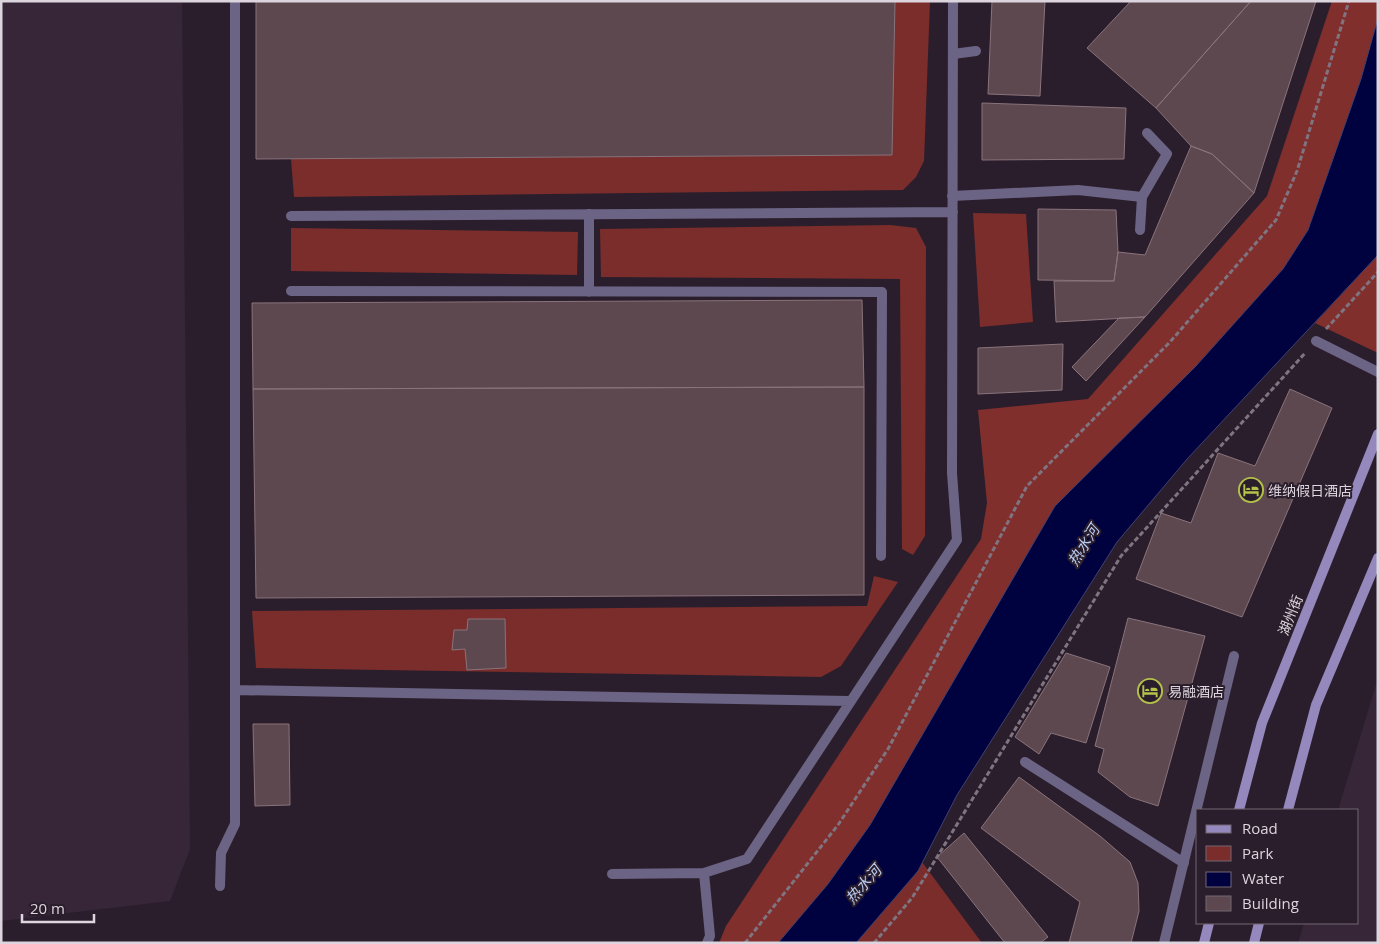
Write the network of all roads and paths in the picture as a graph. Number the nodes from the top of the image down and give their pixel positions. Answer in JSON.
{"nodes":[{"id":1,"x":235,"y":1,"type":"edge"},
{"id":2,"x":953,"y":1,"type":"edge"},
{"id":3,"x":1349,"y":1,"type":"edge"},
{"id":4,"x":976,"y":51,"type":"dead end"},
{"id":5,"x":953,"y":54,"type":"junction"},
{"id":6,"x":1147,"y":133,"type":"dead end"},
{"id":7,"x":952,"y":196,"type":"junction"},
{"id":8,"x":1142,"y":197,"type":"junction"},
{"id":9,"x":953,"y":212,"type":"junction"},
{"id":10,"x":589,"y":214,"type":"junction"},
{"id":11,"x":291,"y":216,"type":"dead end"},
{"id":12,"x":1140,"y":230,"type":"dead end"},
{"id":13,"x":1378,"y":272,"type":"edge"},
{"id":14,"x":291,"y":291,"type":"dead end"},
{"id":15,"x":589,"y":292,"type":"junction"},
{"id":16,"x":1316,"y":341,"type":"junction"},
{"id":17,"x":1378,"y":372,"type":"edge"},
{"id":18,"x":1378,"y":434,"type":"edge"},
{"id":19,"x":881,"y":556,"type":"dead end"},
{"id":20,"x":1378,"y":558,"type":"edge"},
{"id":21,"x":1234,"y":656,"type":"dead end"},
{"id":22,"x":235,"y":690,"type":"junction"},
{"id":23,"x":849,"y":701,"type":"junction"},
{"id":24,"x":1025,"y":762,"type":"dead end"},
{"id":25,"x":1197,"y":809,"type":"edge"},
{"id":26,"x":1239,"y":809,"type":"edge"},
{"id":27,"x":1288,"y":809,"type":"edge"},
{"id":28,"x":1196,"y":813,"type":"edge"},
{"id":29,"x":1184,"y":863,"type":"junction"},
{"id":30,"x":704,"y":872,"type":"junction"},
{"id":31,"x":612,"y":874,"type":"dead end"},
{"id":32,"x":220,"y":886,"type":"dead end"},
{"id":33,"x":1209,"y":924,"type":"edge"},
{"id":34,"x":1259,"y":924,"type":"edge"},
{"id":35,"x":707,"y":943,"type":"edge"},
{"id":36,"x":745,"y":943,"type":"edge"},
{"id":37,"x":874,"y":943,"type":"edge"},
{"id":38,"x":1164,"y":943,"type":"edge"},
{"id":39,"x":1204,"y":943,"type":"edge"},
{"id":40,"x":1254,"y":943,"type":"edge"}],
"edges":[{"from":1,"to":22,"type":"lane"},
{"from":2,"to":5,"type":"lane"},
{"from":3,"to":36,"type":"path"},
{"from":4,"to":5,"type":"lane"},
{"from":5,"to":7,"type":"lane"},
{"from":6,"to":8,"type":"lane"},
{"from":7,"to":8,"type":"lane"},
{"from":7,"to":9,"type":"lane"},
{"from":8,"to":12,"type":"lane"},
{"from":9,"to":10,"type":"lane"},
{"from":9,"to":23,"type":"lane"},
{"from":10,"to":11,"type":"lane"},
{"from":10,"to":15,"type":"lane"},
{"from":13,"to":16,"type":"path"},
{"from":14,"to":15,"type":"lane"},
{"from":15,"to":19,"type":"lane"},
{"from":16,"to":17,"type":"lane"},
{"from":16,"to":37,"type":"path"},
{"from":18,"to":26,"type":"main road","name":"湖州街"},
{"from":20,"to":27,"type":"main road"},
{"from":21,"to":25,"type":"lane"},
{"from":22,"to":23,"type":"lane"},
{"from":22,"to":32,"type":"lane"},
{"from":23,"to":30,"type":"lane"},
{"from":24,"to":29,"type":"lane"},
{"from":28,"to":29,"type":"lane"},
{"from":29,"to":38,"type":"lane"},
{"from":30,"to":31,"type":"lane"},
{"from":30,"to":35,"type":"lane"},
{"from":33,"to":39,"type":"main road"},
{"from":34,"to":40,"type":"main road"}]}
